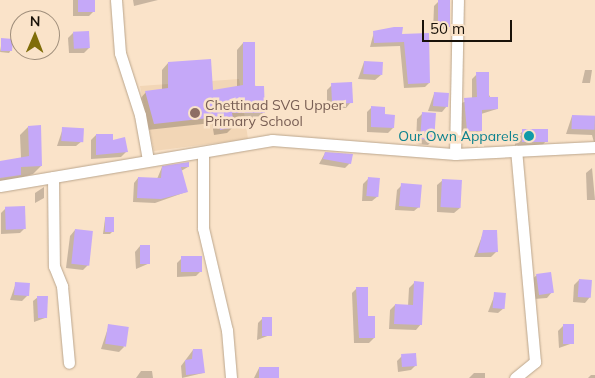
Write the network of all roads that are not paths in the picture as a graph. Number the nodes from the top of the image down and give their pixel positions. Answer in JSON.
{"nodes":[{"id":1,"x":116,"y":0,"type":"edge"},
{"id":2,"x":458,"y":0,"type":"edge"},
{"id":3,"x":595,"y":147,"type":"edge"},
{"id":4,"x":516,"y":151,"type":"junction"},
{"id":5,"x":203,"y":153,"type":"junction"},
{"id":6,"x":455,"y":154,"type":"junction"},
{"id":7,"x":148,"y":160,"type":"junction"},
{"id":8,"x":53,"y":177,"type":"junction"},
{"id":9,"x":0,"y":186,"type":"edge"},
{"id":10,"x":69,"y":363,"type":"dead end"},
{"id":11,"x":230,"y":378,"type":"edge"},
{"id":12,"x":515,"y":378,"type":"edge"}],
"edges":[{"from":1,"to":7,"type":"street"},
{"from":2,"to":6,"type":"street"},
{"from":3,"to":4,"type":"street"},
{"from":4,"to":6,"type":"street"},
{"from":4,"to":12,"type":"street"},
{"from":5,"to":6,"type":"street"},
{"from":5,"to":7,"type":"street"},
{"from":5,"to":11,"type":"street"},
{"from":7,"to":8,"type":"street"},
{"from":8,"to":9,"type":"street"},
{"from":8,"to":10,"type":"street"}]}
